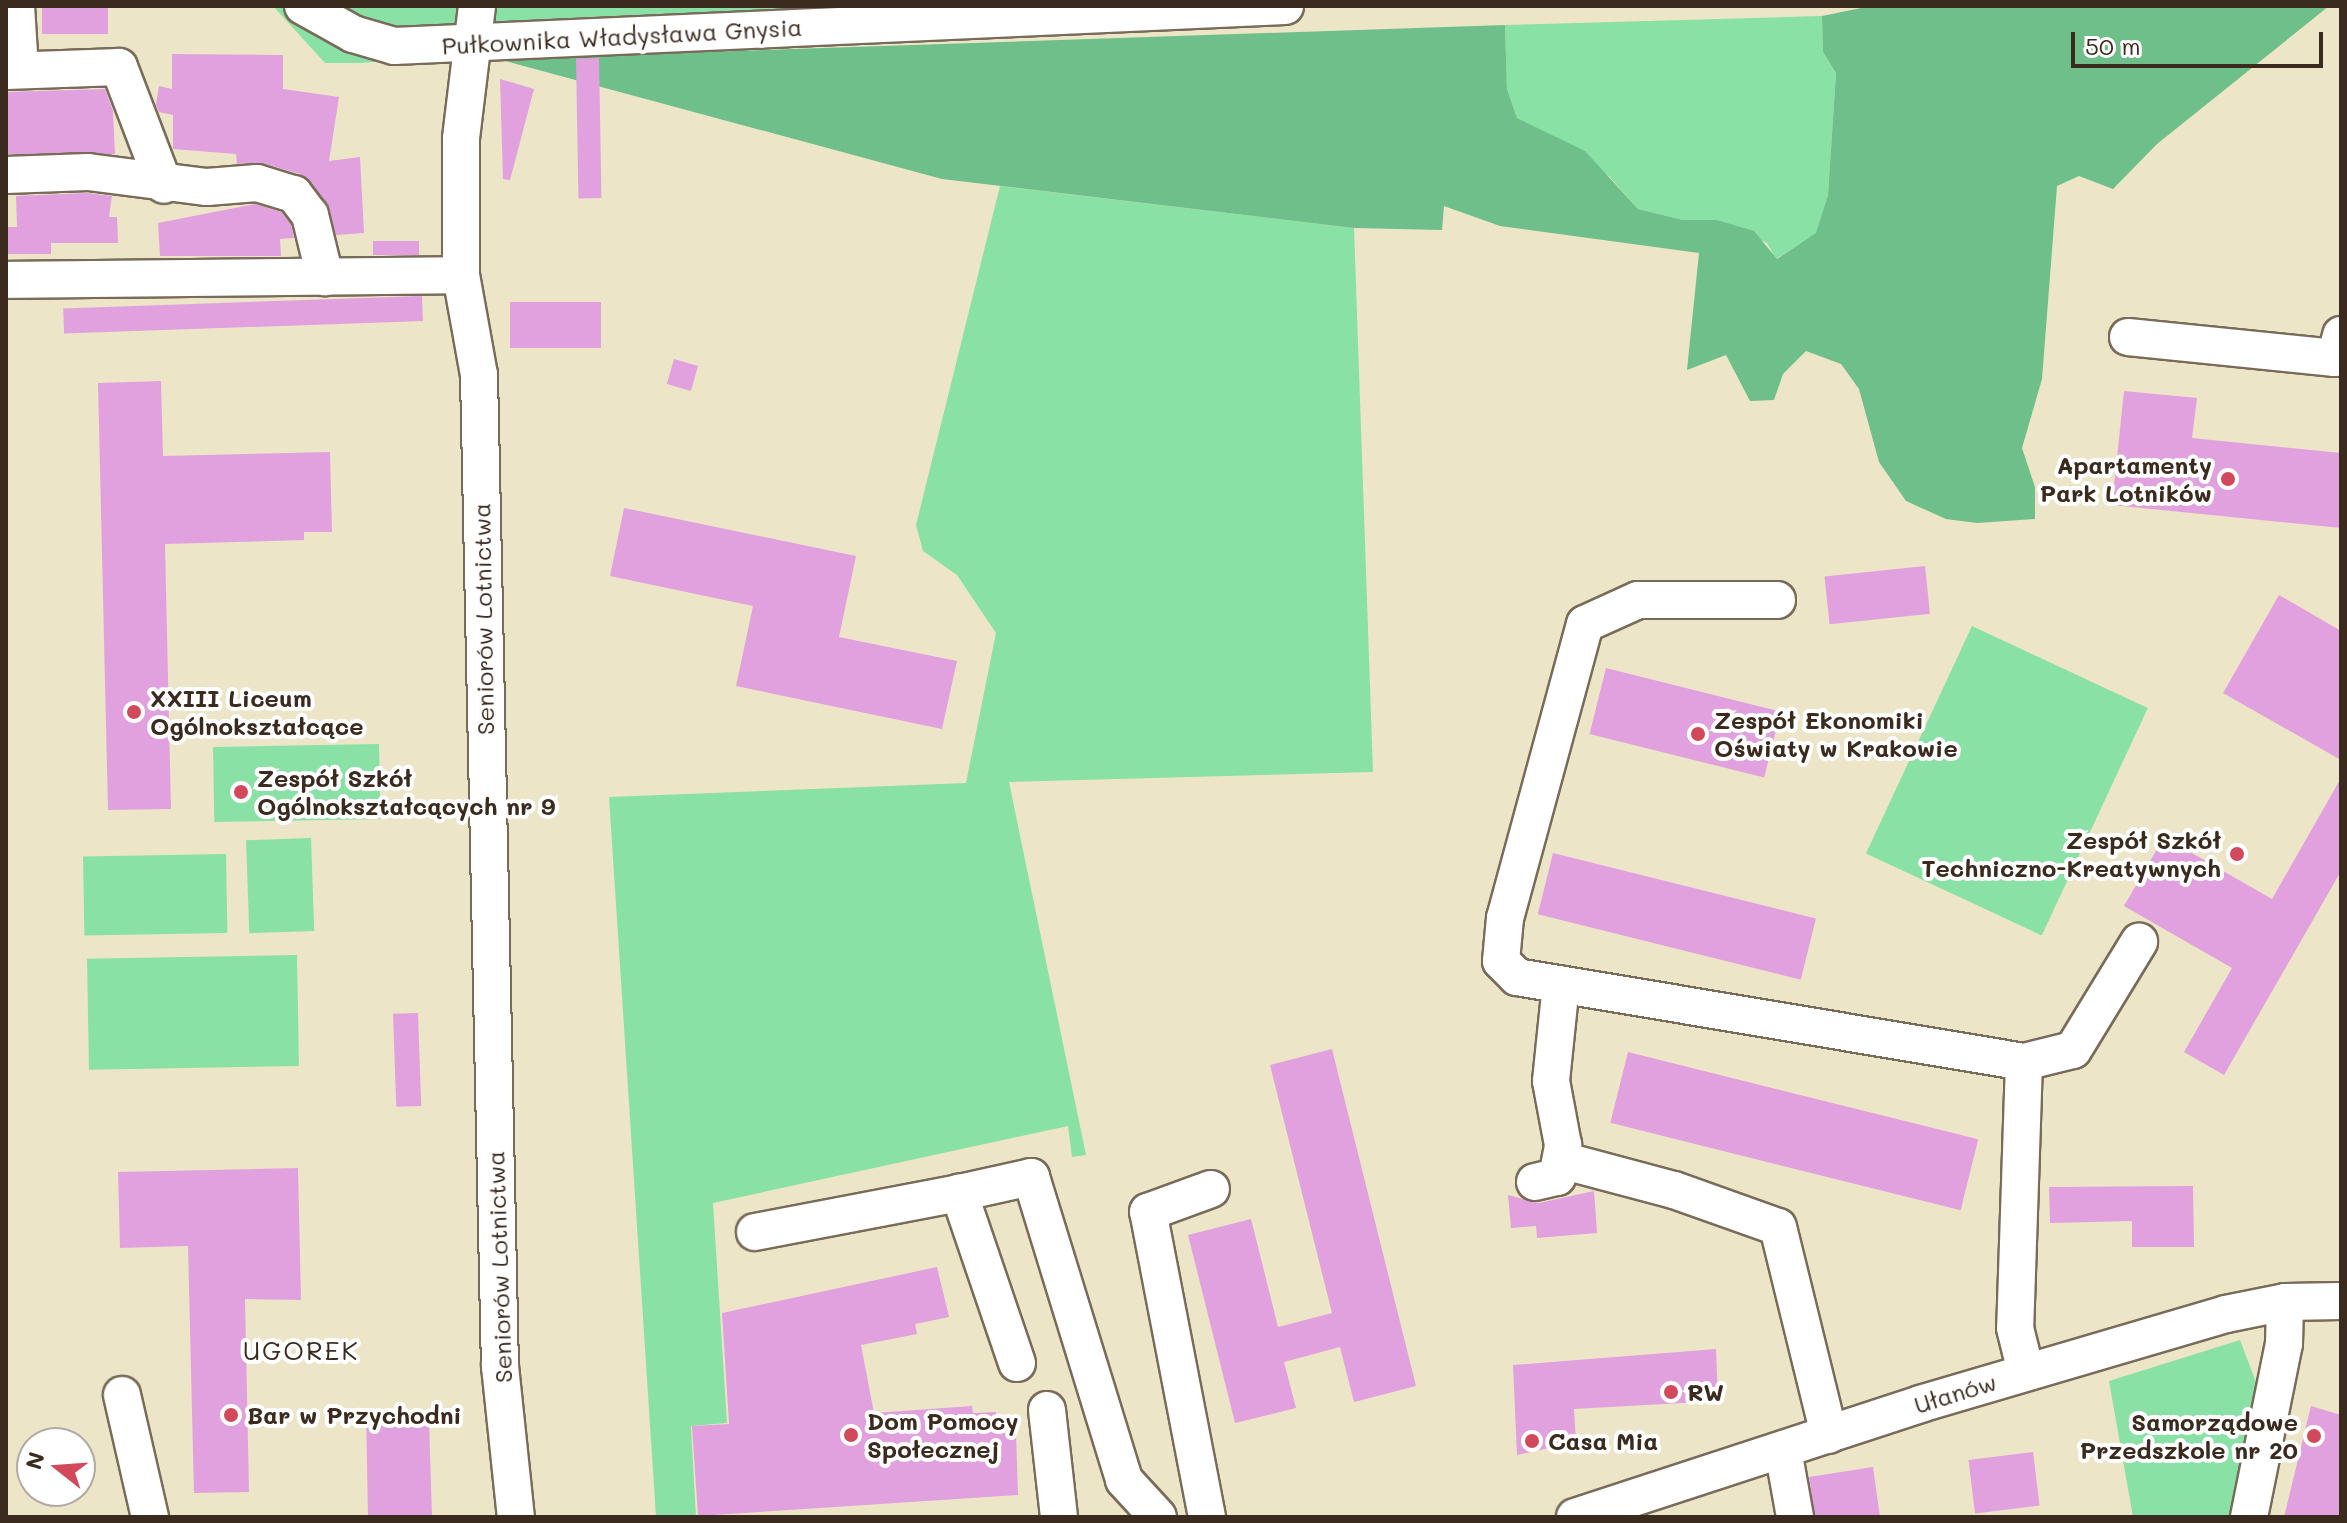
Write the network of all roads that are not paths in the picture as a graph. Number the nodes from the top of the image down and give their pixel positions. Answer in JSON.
{"nodes":[{"id":1,"x":16,"y":6,"type":"edge"},
{"id":2,"x":303,"y":6,"type":"edge"},
{"id":3,"x":477,"y":6,"type":"edge"},
{"id":4,"x":1285,"y":6,"type":"edge"},
{"id":5,"x":474,"y":51,"type":"junction"},
{"id":6,"x":13,"y":70,"type":"edge"},
{"id":7,"x":6,"y":175,"type":"edge"},
{"id":8,"x":164,"y":185,"type":"junction"},
{"id":9,"x":461,"y":275,"type":"junction"},
{"id":10,"x":325,"y":277,"type":"junction"},
{"id":11,"x":6,"y":280,"type":"edge"},
{"id":12,"x":2341,"y":335,"type":"edge"},
{"id":13,"x":2128,"y":337,"type":"dead end"},
{"id":14,"x":1777,"y":600,"type":"dead end"},
{"id":15,"x":2139,"y":942,"type":"dead end"},
{"id":16,"x":1561,"y":985,"type":"junction"},
{"id":17,"x":2024,"y":1062,"type":"junction"},
{"id":18,"x":1211,"y":1189,"type":"dead end"},
{"id":19,"x":959,"y":1193,"type":"junction"},
{"id":20,"x":755,"y":1232,"type":"dead end"},
{"id":21,"x":2341,"y":1301,"type":"edge"},
{"id":22,"x":2285,"y":1302,"type":"junction"},
{"id":23,"x":1017,"y":1363,"type":"dead end"},
{"id":24,"x":2026,"y":1372,"type":"junction"},
{"id":25,"x":122,"y":1395,"type":"dead end"},
{"id":26,"x":1047,"y":1410,"type":"dead end"},
{"id":27,"x":1829,"y":1435,"type":"junction"},
{"id":28,"x":1783,"y":1450,"type":"junction"},
{"id":29,"x":150,"y":1517,"type":"edge"},
{"id":30,"x":516,"y":1517,"type":"edge"},
{"id":31,"x":1059,"y":1517,"type":"edge"},
{"id":32,"x":1158,"y":1517,"type":"edge"},
{"id":33,"x":1207,"y":1517,"type":"edge"},
{"id":34,"x":1575,"y":1517,"type":"edge"},
{"id":35,"x":1795,"y":1517,"type":"edge"},
{"id":36,"x":2249,"y":1517,"type":"edge"}],
"edges":[{"from":1,"to":6,"type":"street"},
{"from":2,"to":5,"type":"street","name":"Pułkownika Władysława Gnysia"},
{"from":3,"to":5,"type":"street","name":"Seniorów Lotnictwa"},
{"from":4,"to":5,"type":"street","name":"Pułkownika Władysława Gnysia"},
{"from":5,"to":9,"type":"street","name":"Seniorów Lotnictwa"},
{"from":6,"to":8,"type":"street"},
{"from":7,"to":8,"type":"street"},
{"from":8,"to":10,"type":"street"},
{"from":9,"to":10,"type":"street"},
{"from":9,"to":30,"type":"street","name":"Seniorów Lotnictwa"},
{"from":10,"to":11,"type":"street"},
{"from":12,"to":13,"type":"street"},
{"from":14,"to":16,"type":"street"},
{"from":15,"to":17,"type":"street"},
{"from":16,"to":17,"type":"street"},
{"from":16,"to":27,"type":"street"},
{"from":17,"to":24,"type":"street"},
{"from":18,"to":33,"type":"street"},
{"from":19,"to":20,"type":"street"},
{"from":19,"to":23,"type":"street"},
{"from":19,"to":32,"type":"street"},
{"from":21,"to":22,"type":"street","name":"Ułanów"},
{"from":22,"to":24,"type":"street","name":"Ułanów"},
{"from":22,"to":36,"type":"street"},
{"from":24,"to":27,"type":"street","name":"Ułanów"},
{"from":25,"to":29,"type":"street"},
{"from":26,"to":31,"type":"street"},
{"from":27,"to":28,"type":"street","name":"Ułanów"},
{"from":28,"to":34,"type":"street","name":"Ułanów"},
{"from":28,"to":35,"type":"street"}]}
